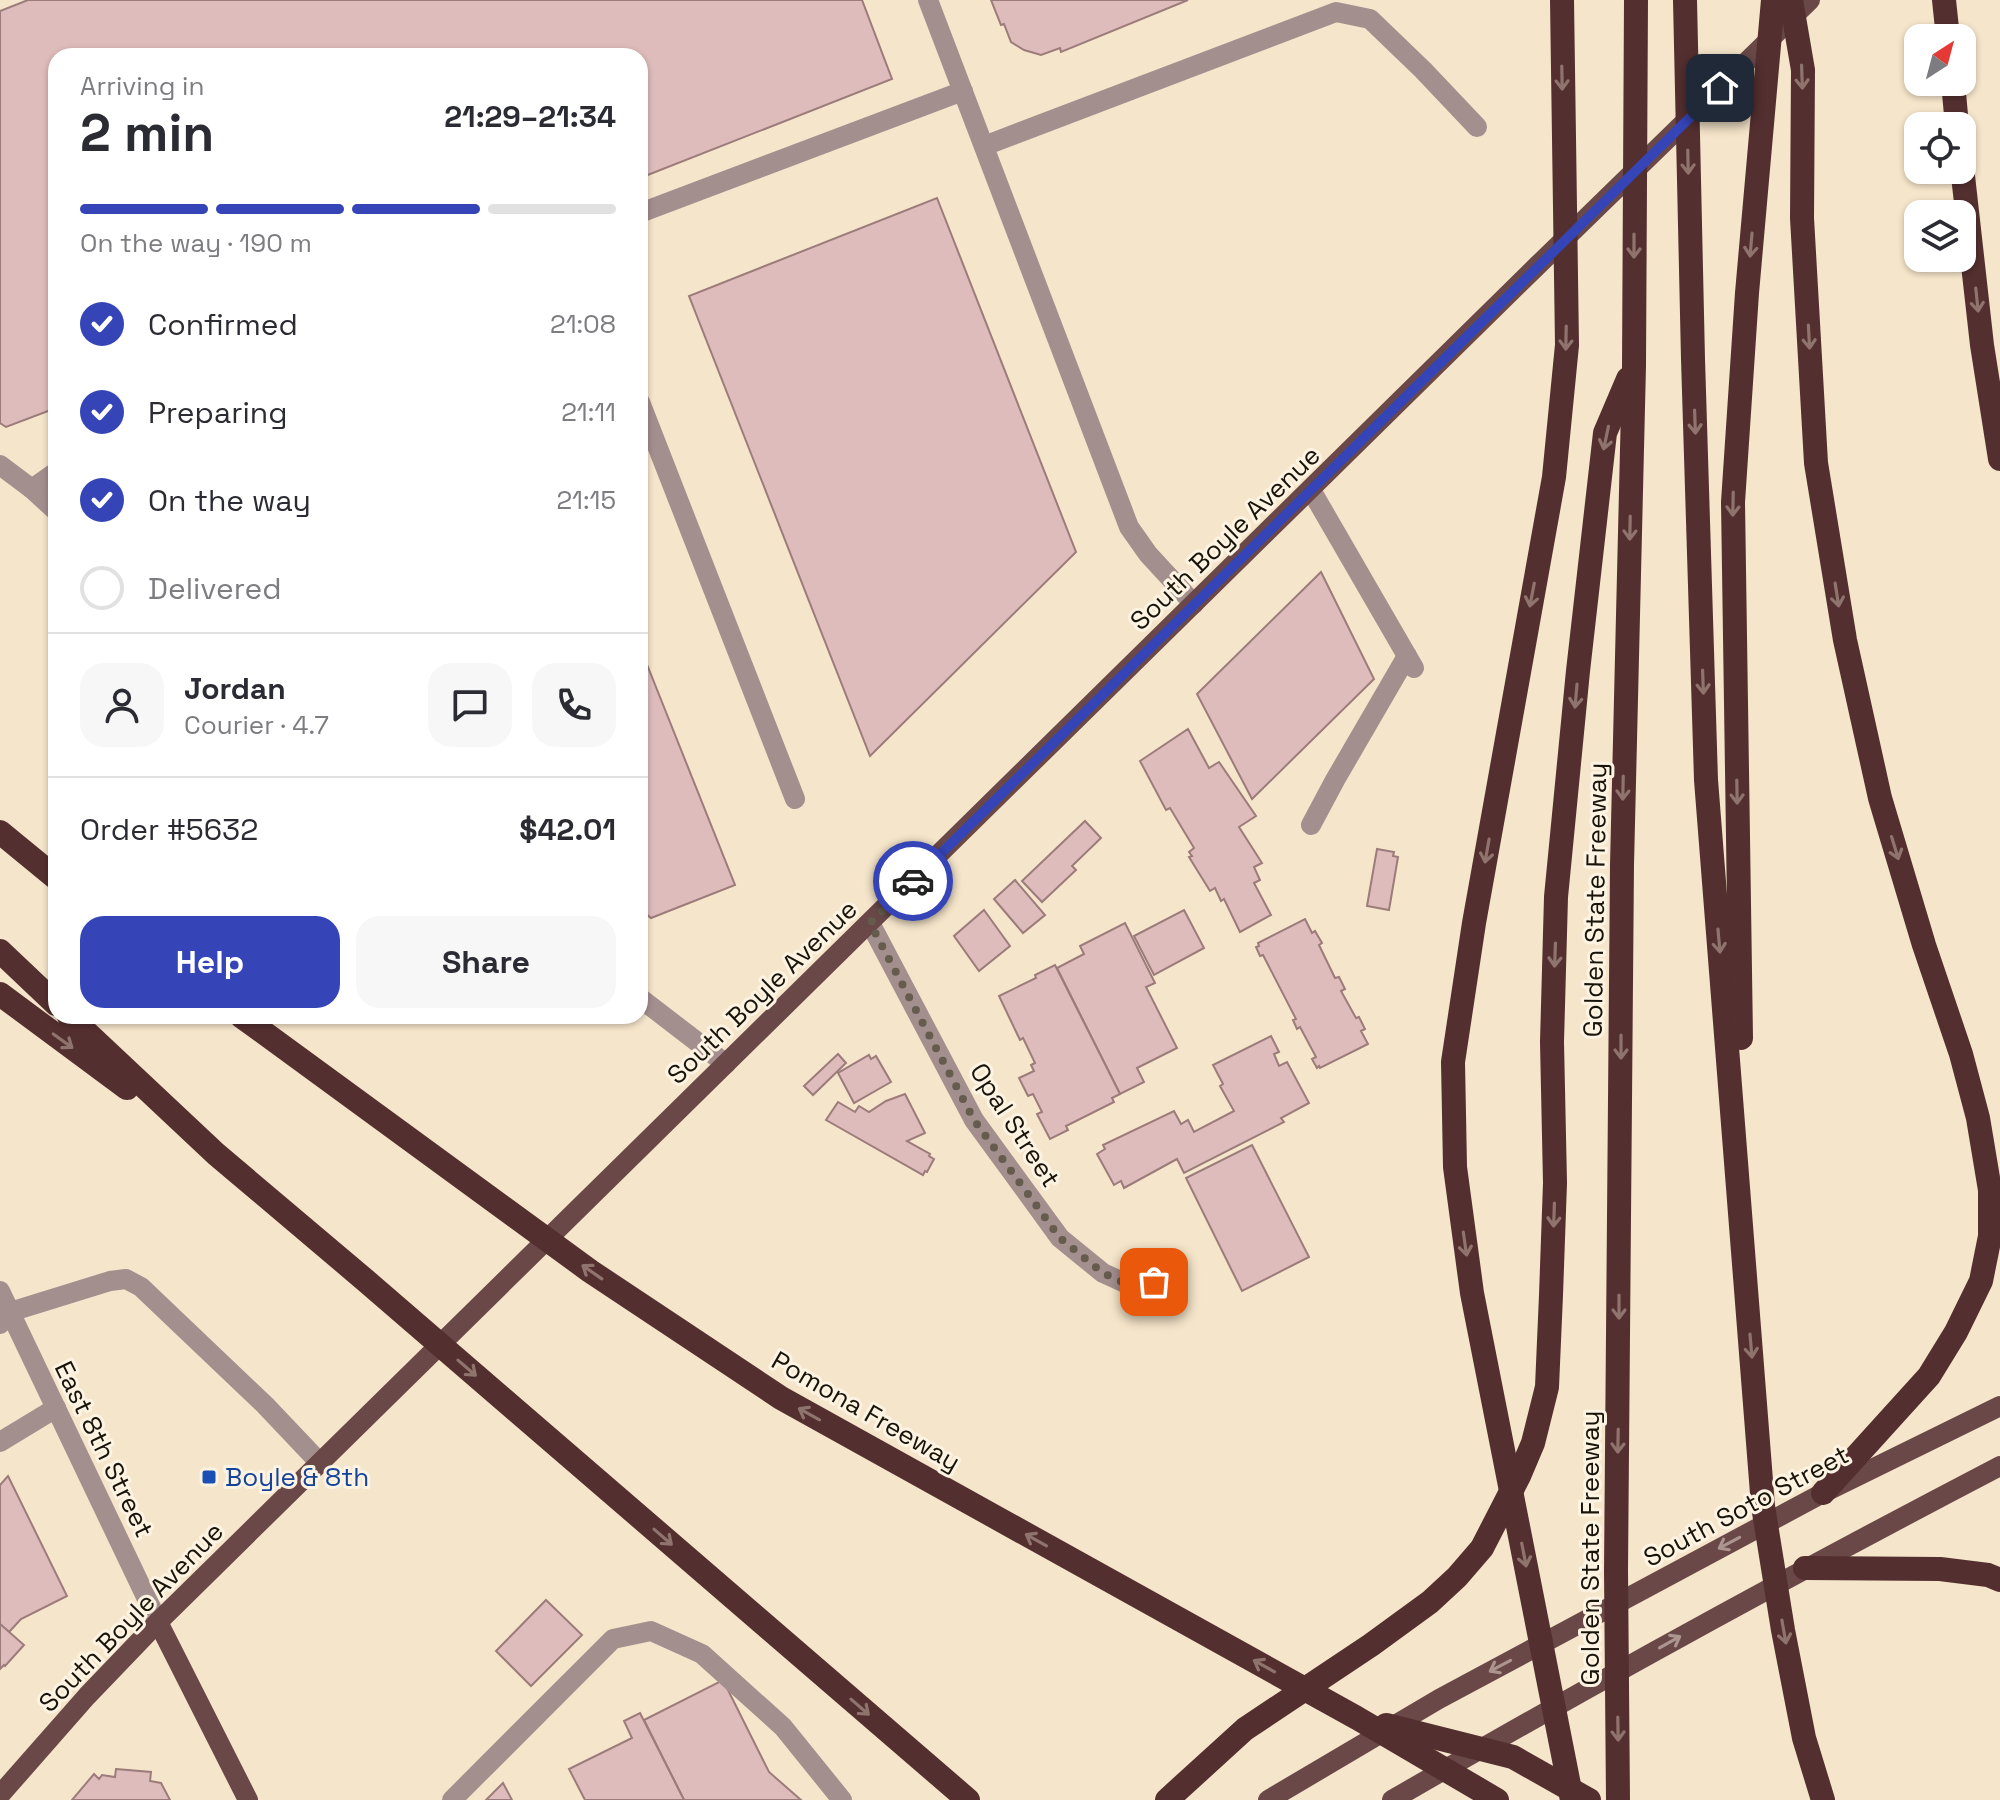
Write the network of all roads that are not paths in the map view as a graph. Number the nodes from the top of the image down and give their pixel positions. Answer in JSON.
{"nodes":[{"id":1,"x":928,"y":0,"type":"edge"},
{"id":2,"x":1562,"y":0,"type":"edge"},
{"id":3,"x":1636,"y":0,"type":"edge"},
{"id":4,"x":1685,"y":0,"type":"edge"},
{"id":5,"x":1773,"y":0,"type":"edge"},
{"id":6,"x":1791,"y":0,"type":"edge"},
{"id":7,"x":1810,"y":0,"type":"edge"},
{"id":8,"x":1944,"y":0,"type":"edge"},
{"id":9,"x":1947,"y":24,"type":"edge"},
{"id":10,"x":963,"y":91,"type":"junction"},
{"id":11,"x":1477,"y":127,"type":"dead end"},
{"id":12,"x":984,"y":146,"type":"junction"},
{"id":13,"x":1964,"y":184,"type":"edge"},
{"id":14,"x":648,"y":210,"type":"edge"},
{"id":15,"x":1634,"y":366,"type":"junction"},
{"id":16,"x":648,"y":422,"type":"edge"},
{"id":17,"x":2000,"y":459,"type":"edge"},
{"id":18,"x":0,"y":465,"type":"edge"},
{"id":19,"x":48,"y":478,"type":"edge"},
{"id":20,"x":32,"y":489,"type":"junction"},
{"id":21,"x":1311,"y":490,"type":"junction"},
{"id":22,"x":48,"y":504,"type":"edge"},
{"id":23,"x":1194,"y":604,"type":"junction"},
{"id":24,"x":795,"y":799,"type":"dead end"},
{"id":25,"x":1311,"y":825,"type":"dead end"},
{"id":26,"x":0,"y":832,"type":"edge"},
{"id":27,"x":48,"y":871,"type":"edge"},
{"id":28,"x":870,"y":923,"type":"junction"},
{"id":29,"x":0,"y":951,"type":"edge"},
{"id":30,"x":0,"y":994,"type":"edge"},
{"id":31,"x":48,"y":996,"type":"edge"},
{"id":32,"x":648,"y":1004,"type":"edge"},
{"id":33,"x":78,"y":1024,"type":"edge"},
{"id":34,"x":252,"y":1024,"type":"edge"},
{"id":35,"x":726,"y":1064,"type":"junction"},
{"id":36,"x":216,"y":1154,"type":"junction"},
{"id":37,"x":1745,"y":1268,"type":"junction"},
{"id":38,"x":1172,"y":1276,"type":"dead end"},
{"id":39,"x":0,"y":1291,"type":"edge"},
{"id":40,"x":5,"y":1318,"type":"edge"},
{"id":41,"x":2000,"y":1406,"type":"edge"},
{"id":42,"x":56,"y":1408,"type":"junction"},
{"id":43,"x":0,"y":1442,"type":"edge"},
{"id":44,"x":320,"y":1463,"type":"junction"},
{"id":45,"x":2000,"y":1466,"type":"edge"},
{"id":46,"x":1823,"y":1493,"type":"junction"},
{"id":47,"x":1805,"y":1568,"type":"junction"},
{"id":48,"x":2000,"y":1580,"type":"edge"},
{"id":49,"x":158,"y":1622,"type":"junction"},
{"id":50,"x":1357,"y":1718,"type":"junction"},
{"id":51,"x":0,"y":1795,"type":"edge"},
{"id":52,"x":248,"y":1800,"type":"edge"},
{"id":53,"x":452,"y":1800,"type":"edge"},
{"id":54,"x":842,"y":1800,"type":"edge"},
{"id":55,"x":968,"y":1800,"type":"edge"},
{"id":56,"x":1167,"y":1800,"type":"edge"},
{"id":57,"x":1268,"y":1800,"type":"edge"},
{"id":58,"x":1392,"y":1800,"type":"edge"},
{"id":59,"x":1497,"y":1800,"type":"edge"},
{"id":60,"x":1572,"y":1800,"type":"edge"},
{"id":61,"x":1589,"y":1800,"type":"edge"},
{"id":62,"x":1618,"y":1800,"type":"edge"},
{"id":63,"x":1823,"y":1800,"type":"edge"}],
"edges":[{"from":1,"to":10,"type":"street"},
{"from":2,"to":60,"type":"highway","one_way":true},
{"from":3,"to":15,"type":"highway","name":"Golden State Freeway","one_way":true},
{"from":4,"to":37,"type":"highway","one_way":true},
{"from":5,"to":37,"type":"highway","one_way":true},
{"from":6,"to":46,"type":"highway","one_way":true},
{"from":7,"to":21,"type":"main road","name":"South Boyle Avenue"},
{"from":8,"to":9,"type":"highway"},
{"from":10,"to":12,"type":"street"},
{"from":10,"to":14,"type":"street"},
{"from":11,"to":12,"type":"street"},
{"from":12,"to":23,"type":"street"},
{"from":13,"to":17,"type":"highway","one_way":true},
{"from":15,"to":56,"type":"highway","one_way":true},
{"from":15,"to":62,"type":"highway","name":"Golden State Freeway","one_way":true},
{"from":16,"to":24,"type":"street"},
{"from":18,"to":20,"type":"street"},
{"from":19,"to":20,"type":"street"},
{"from":20,"to":22,"type":"street"},
{"from":21,"to":23,"type":"main road","name":"South Boyle Avenue"},
{"from":21,"to":25,"type":"street"},
{"from":23,"to":28,"type":"main road","name":"South Boyle Avenue"},
{"from":26,"to":27,"type":"highway"},
{"from":28,"to":35,"type":"main road","name":"South Boyle Avenue"},
{"from":28,"to":38,"type":"street","name":"Opal Street"},
{"from":29,"to":31,"type":"highway"},
{"from":30,"to":36,"type":"highway","one_way":true},
{"from":32,"to":35,"type":"street"},
{"from":33,"to":36,"type":"highway"},
{"from":50,"to":34,"type":"highway","name":"Pomona Freeway","one_way":true},
{"from":35,"to":44,"type":"main road","name":"South Boyle Avenue"},
{"from":36,"to":55,"type":"highway","one_way":true},
{"from":37,"to":63,"type":"highway","one_way":true},
{"from":39,"to":40,"type":"street","name":"East 8th Street"},
{"from":40,"to":42,"type":"street","name":"East 8th Street"},
{"from":40,"to":44,"type":"street"},
{"from":41,"to":46,"type":"main road","name":"South Soto Street"},
{"from":42,"to":43,"type":"street"},
{"from":42,"to":49,"type":"street","name":"East 8th Street"},
{"from":44,"to":49,"type":"main road","name":"South Boyle Avenue"},
{"from":45,"to":47,"type":"main road"},
{"from":46,"to":57,"type":"main road","name":"South Soto Street","one_way":true},
{"from":47,"to":48,"type":"highway"},
{"from":58,"to":47,"type":"main road","one_way":true},
{"from":49,"to":51,"type":"main road","name":"South Boyle Avenue"},
{"from":49,"to":52,"type":"main road","name":"East 8th Street"},
{"from":50,"to":59,"type":"highway","name":"Pomona Freeway"},
{"from":50,"to":61,"type":"highway"},
{"from":53,"to":54,"type":"street"}]}
